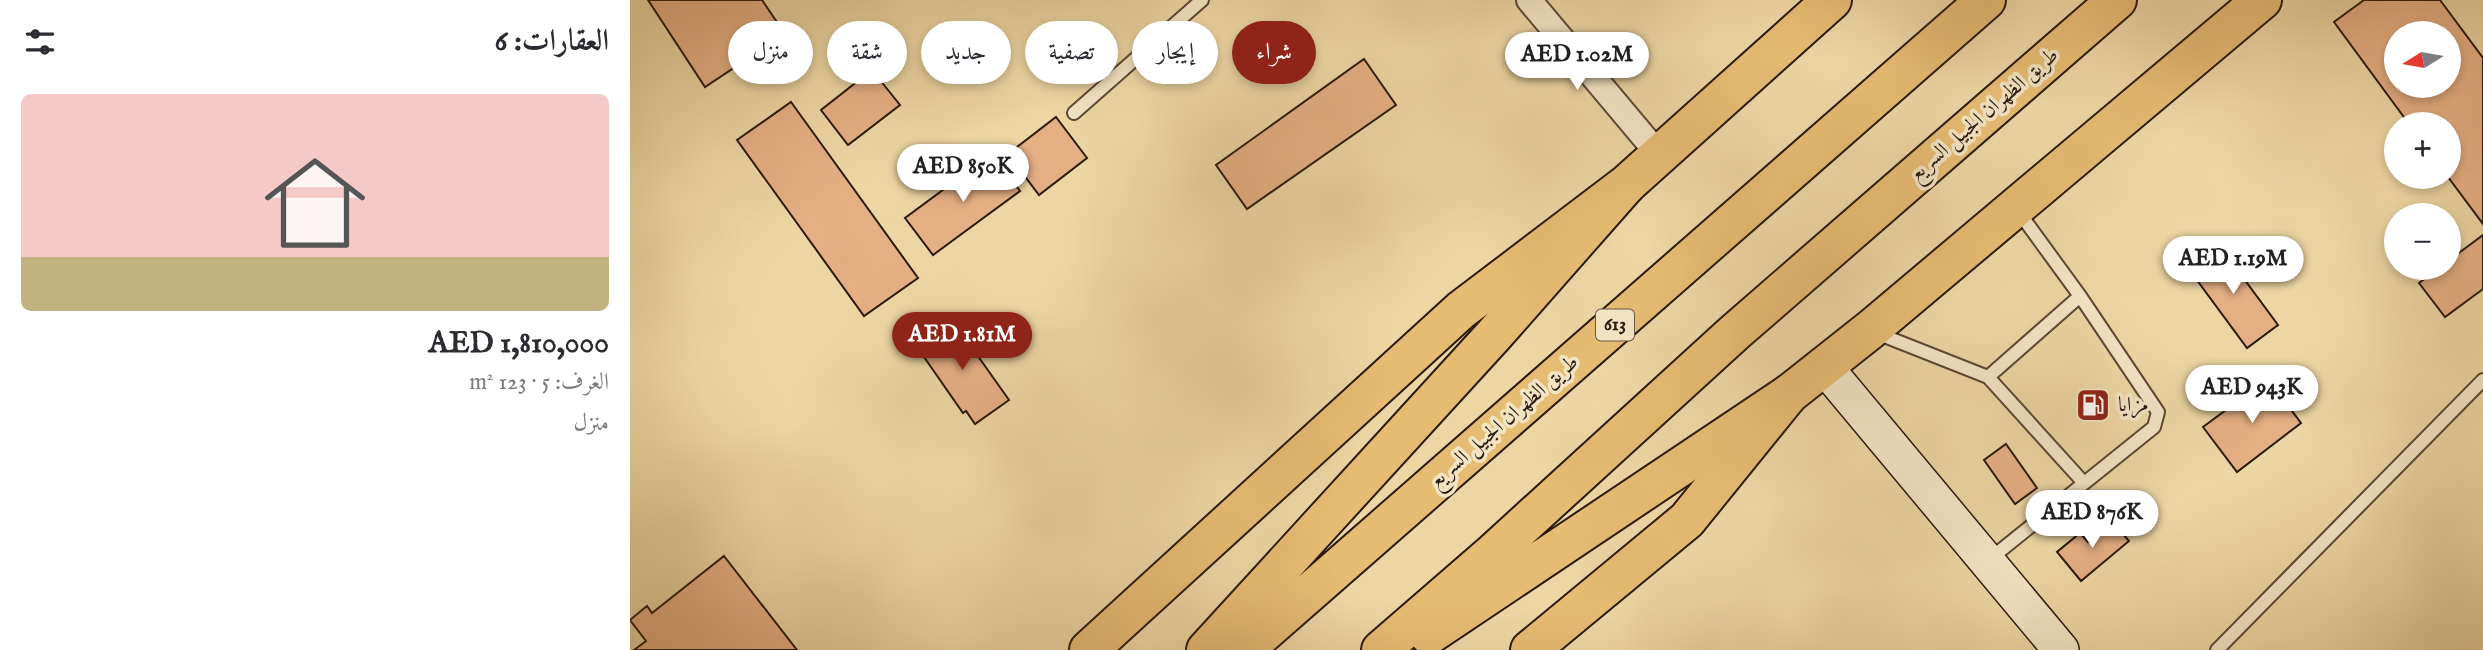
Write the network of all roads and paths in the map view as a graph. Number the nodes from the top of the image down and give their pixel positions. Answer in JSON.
{"nodes":[{"id":1,"x":1202,"y":0,"type":"edge"},
{"id":2,"x":1530,"y":0,"type":"edge"},
{"id":3,"x":1832,"y":0,"type":"edge"},
{"id":4,"x":1986,"y":0,"type":"edge"},
{"id":5,"x":2117,"y":0,"type":"edge"},
{"id":6,"x":2262,"y":0,"type":"edge"},
{"id":7,"x":1074,"y":113,"type":"dead end"},
{"id":8,"x":1660,"y":156,"type":"junction"},
{"id":9,"x":1627,"y":184,"type":"junction"},
{"id":10,"x":2015,"y":207,"type":"junction"},
{"id":11,"x":2080,"y":296,"type":"junction"},
{"id":12,"x":1870,"y":330,"type":"junction"},
{"id":13,"x":1824,"y":366,"type":"junction"},
{"id":14,"x":1989,"y":377,"type":"junction"},
{"id":15,"x":2483,"y":380,"type":"edge"},
{"id":16,"x":1790,"y":394,"type":"junction"},
{"id":17,"x":2084,"y":483,"type":"junction"},
{"id":18,"x":1987,"y":562,"type":"junction"},
{"id":19,"x":1089,"y":650,"type":"edge"},
{"id":20,"x":1206,"y":650,"type":"edge"},
{"id":21,"x":1244,"y":650,"type":"edge"},
{"id":22,"x":1381,"y":650,"type":"edge"},
{"id":23,"x":1407,"y":650,"type":"edge"},
{"id":24,"x":1530,"y":650,"type":"edge"},
{"id":25,"x":2061,"y":650,"type":"edge"},
{"id":26,"x":2217,"y":650,"type":"edge"}],
"edges":[{"from":1,"to":7,"type":"lane"},
{"from":2,"to":8,"type":"street"},
{"from":3,"to":8,"type":"main road"},
{"from":4,"to":21,"type":"main road","name":"طريق الظهران الجبيل السريع","number":"613"},
{"from":5,"to":22,"type":"main road","name":"طريق الظهران الجبيل السريع"},
{"from":6,"to":10,"type":"main road"},
{"from":8,"to":9,"type":"main road"},
{"from":9,"to":19,"type":"main road"},
{"from":9,"to":20,"type":"main road"},
{"from":10,"to":11,"type":"lane"},
{"from":10,"to":12,"type":"main road"},
{"from":11,"to":14,"type":"lane"},
{"from":11,"to":17,"type":"lane"},
{"from":12,"to":13,"type":"main road"},
{"from":12,"to":14,"type":"lane"},
{"from":13,"to":16,"type":"main road"},
{"from":13,"to":18,"type":"street"},
{"from":14,"to":17,"type":"lane"},
{"from":15,"to":26,"type":"lane"},
{"from":16,"to":23,"type":"main road"},
{"from":16,"to":24,"type":"main road"},
{"from":17,"to":18,"type":"lane"},
{"from":18,"to":25,"type":"street"}]}
